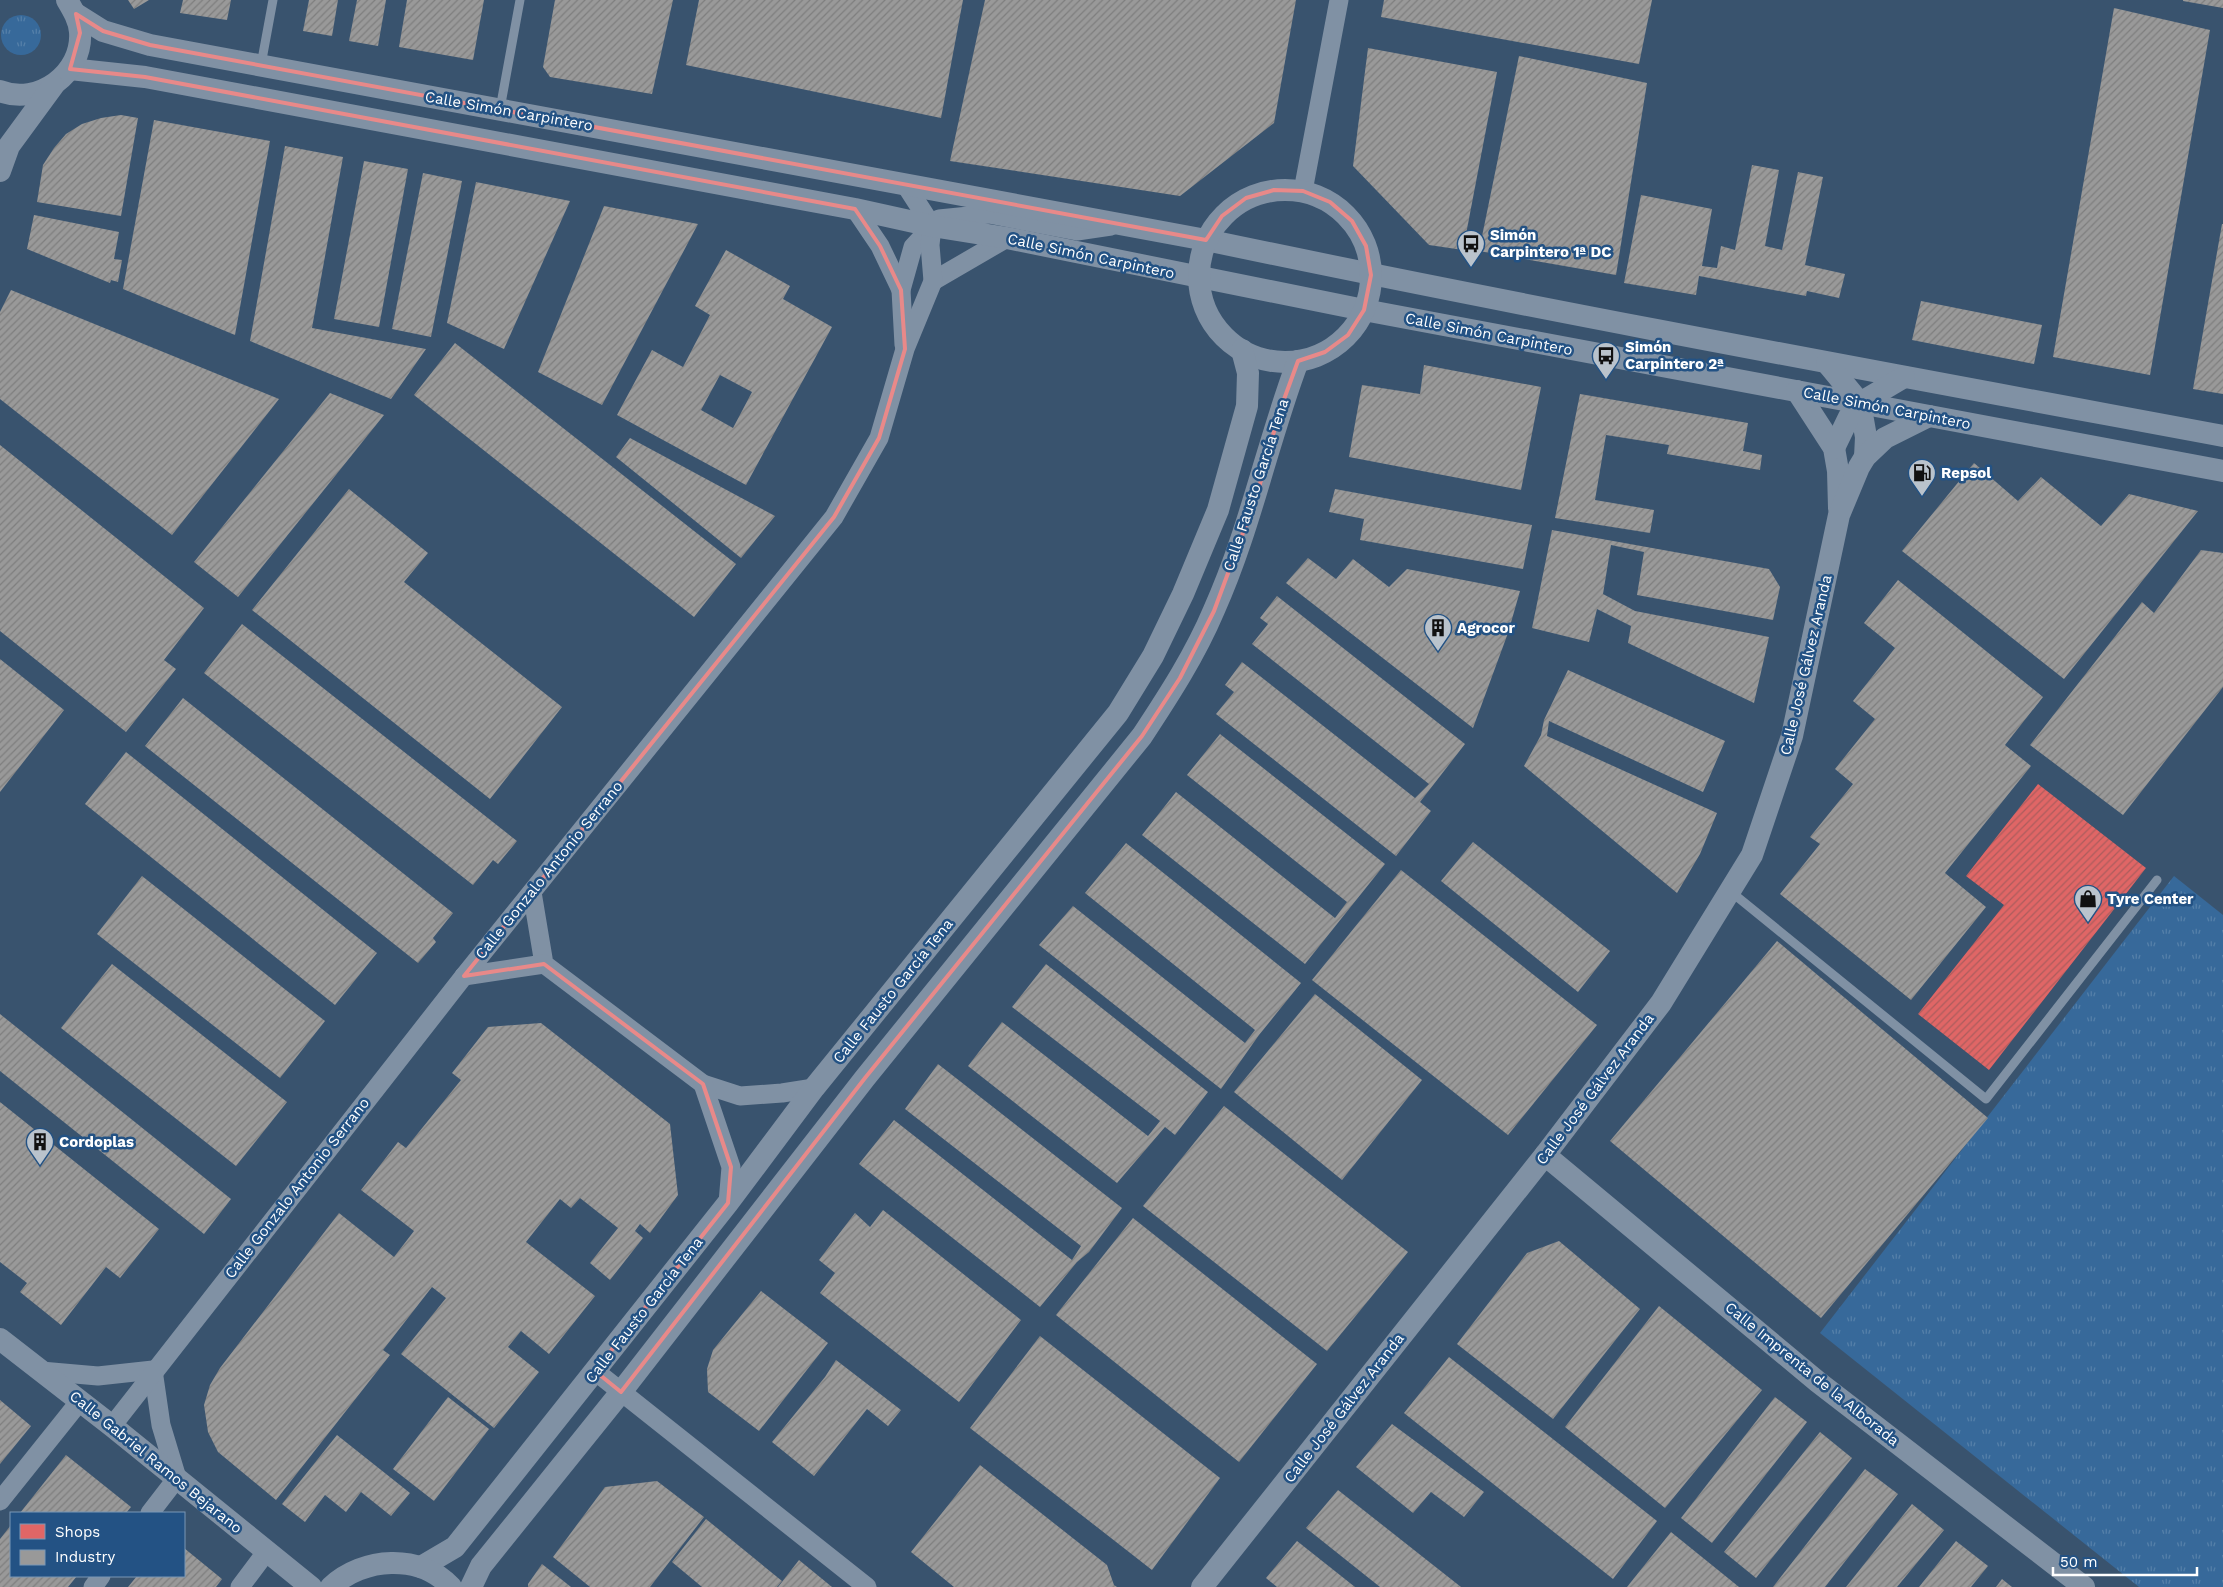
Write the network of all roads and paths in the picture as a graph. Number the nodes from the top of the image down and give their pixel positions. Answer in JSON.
{"nodes":[{"id":1,"x":273,"y":0,"type":"edge"},
{"id":2,"x":520,"y":0,"type":"edge"},
{"id":3,"x":1339,"y":0,"type":"edge"},
{"id":4,"x":71,"y":7,"type":"edge"},
{"id":5,"x":261,"y":65,"type":"junction"},
{"id":6,"x":70,"y":69,"type":"junction"},
{"id":7,"x":311,"y":75,"type":"junction"},
{"id":8,"x":363,"y":84,"type":"junction"},
{"id":9,"x":54,"y":85,"type":"junction"},
{"id":10,"x":0,"y":91,"type":"edge"},
{"id":11,"x":307,"y":106,"type":"junction"},
{"id":12,"x":500,"y":109,"type":"junction"},
{"id":13,"x":359,"y":116,"type":"junction"},
{"id":14,"x":654,"y":138,"type":"junction"},
{"id":15,"x":696,"y":146,"type":"junction"},
{"id":16,"x":0,"y":171,"type":"edge"},
{"id":17,"x":650,"y":171,"type":"junction"},
{"id":18,"x":692,"y":178,"type":"junction"},
{"id":19,"x":905,"y":184,"type":"junction"},
{"id":20,"x":1303,"y":191,"type":"junction"},
{"id":21,"x":855,"y":209,"type":"junction"},
{"id":22,"x":1123,"y":225,"type":"junction"},
{"id":23,"x":932,"y":226,"type":"junction"},
{"id":24,"x":1007,"y":238,"type":"junction"},
{"id":25,"x":1206,"y":240,"type":"junction"},
{"id":26,"x":1371,"y":275,"type":"junction"},
{"id":27,"x":1198,"y":278,"type":"junction"},
{"id":28,"x":933,"y":281,"type":"junction"},
{"id":29,"x":901,"y":290,"type":"junction"},
{"id":30,"x":1364,"y":310,"type":"junction"},
{"id":31,"x":905,"y":349,"type":"junction"},
{"id":32,"x":1242,"y":350,"type":"junction"},
{"id":33,"x":1298,"y":361,"type":"junction"},
{"id":34,"x":1827,"y":363,"type":"junction"},
{"id":35,"x":1904,"y":377,"type":"junction"},
{"id":36,"x":1797,"y":391,"type":"junction"},
{"id":37,"x":1860,"y":403,"type":"junction"},
{"id":38,"x":1929,"y":416,"type":"junction"},
{"id":39,"x":2223,"y":436,"type":"edge"},
{"id":40,"x":1834,"y":448,"type":"junction"},
{"id":41,"x":1865,"y":457,"type":"junction"},
{"id":42,"x":2223,"y":471,"type":"edge"},
{"id":43,"x":1839,"y":515,"type":"junction"},
{"id":44,"x":2157,"y":880,"type":"dead end"},
{"id":45,"x":1730,"y":891,"type":"junction"},
{"id":46,"x":532,"y":892,"type":"junction"},
{"id":47,"x":544,"y":964,"type":"junction"},
{"id":48,"x":464,"y":976,"type":"junction"},
{"id":49,"x":703,"y":1084,"type":"junction"},
{"id":50,"x":814,"y":1088,"type":"junction"},
{"id":51,"x":1545,"y":1155,"type":"junction"},
{"id":52,"x":728,"y":1203,"type":"junction"},
{"id":53,"x":0,"y":1339,"type":"edge"},
{"id":54,"x":154,"y":1370,"type":"junction"},
{"id":55,"x":41,"y":1371,"type":"junction"},
{"id":56,"x":595,"y":1371,"type":"junction"},
{"id":57,"x":621,"y":1392,"type":"junction"},
{"id":58,"x":80,"y":1401,"type":"junction"},
{"id":59,"x":112,"y":1426,"type":"junction"},
{"id":60,"x":177,"y":1478,"type":"junction"},
{"id":61,"x":0,"y":1501,"type":"edge"},
{"id":62,"x":151,"y":1512,"type":"edge"},
{"id":63,"x":267,"y":1552,"type":"junction"},
{"id":64,"x":420,"y":1567,"type":"junction"},
{"id":65,"x":240,"y":1587,"type":"edge"},
{"id":66,"x":311,"y":1587,"type":"edge"},
{"id":67,"x":331,"y":1587,"type":"edge"},
{"id":68,"x":451,"y":1587,"type":"edge"},
{"id":69,"x":471,"y":1587,"type":"edge"},
{"id":70,"x":867,"y":1587,"type":"edge"},
{"id":71,"x":1202,"y":1587,"type":"edge"},
{"id":72,"x":2084,"y":1587,"type":"edge"}],
"edges":[{"from":1,"to":5,"type":"lane"},
{"from":2,"to":12,"type":"lane"},
{"from":3,"to":20,"type":"street"},
{"from":4,"to":5,"type":"street","name":"Calle Simón Carpintero"},
{"from":4,"to":6,"type":"street"},
{"from":5,"to":7,"type":"street","name":"Calle Simón Carpintero"},
{"from":6,"to":9,"type":"street"},
{"from":6,"to":11,"type":"street","name":"Calle Simón Carpintero"},
{"from":7,"to":8,"type":"street","name":"Calle Simón Carpintero"},
{"from":7,"to":11,"type":"street"},
{"from":8,"to":12,"type":"street","name":"Calle Simón Carpintero"},
{"from":8,"to":13,"type":"street"},
{"from":9,"to":10,"type":"street"},
{"from":9,"to":16,"type":"street"},
{"from":11,"to":13,"type":"street","name":"Calle Simón Carpintero"},
{"from":12,"to":14,"type":"street","name":"Calle Simón Carpintero"},
{"from":13,"to":17,"type":"street","name":"Calle Simón Carpintero"},
{"from":14,"to":15,"type":"street","name":"Calle Simón Carpintero"},
{"from":14,"to":17,"type":"street"},
{"from":15,"to":18,"type":"street"},
{"from":15,"to":19,"type":"street","name":"Calle Simón Carpintero"},
{"from":17,"to":18,"type":"street","name":"Calle Simón Carpintero"},
{"from":18,"to":21,"type":"street","name":"Calle Simón Carpintero"},
{"from":19,"to":22,"type":"street","name":"Calle Simón Carpintero"},
{"from":19,"to":23,"type":"street"},
{"from":20,"to":25,"type":"street"},
{"from":20,"to":26,"type":"street"},
{"from":21,"to":23,"type":"street","name":"Calle Simón Carpintero"},
{"from":21,"to":29,"type":"street","name":"Calle Gonzalo Antonio Serrano"},
{"from":22,"to":23,"type":"street","name":"Calle Simón Carpintero"},
{"from":22,"to":25,"type":"street","name":"Calle Simón Carpintero"},
{"from":23,"to":24,"type":"street","name":"Calle Simón Carpintero"},
{"from":23,"to":28,"type":"street","name":"Calle Gonzalo Antonio Serrano"},
{"from":23,"to":29,"type":"street","name":"Calle Gonzalo Antonio Serrano"},
{"from":24,"to":27,"type":"street","name":"Calle Simón Carpintero"},
{"from":24,"to":28,"type":"street"},
{"from":25,"to":26,"type":"street","name":"Calle Simón Carpintero"},
{"from":25,"to":27,"type":"street"},
{"from":26,"to":30,"type":"street"},
{"from":26,"to":34,"type":"street","name":"Calle Simón Carpintero"},
{"from":27,"to":30,"type":"street","name":"Calle Simón Carpintero"},
{"from":27,"to":32,"type":"street"},
{"from":28,"to":31,"type":"street","name":"Calle Gonzalo Antonio Serrano"},
{"from":29,"to":31,"type":"street","name":"Calle Gonzalo Antonio Serrano"},
{"from":30,"to":33,"type":"street"},
{"from":30,"to":36,"type":"street","name":"Calle Simón Carpintero"},
{"from":31,"to":46,"type":"street","name":"Calle Gonzalo Antonio Serrano"},
{"from":32,"to":33,"type":"street"},
{"from":32,"to":50,"type":"street","name":"Calle Fausto García Tena"},
{"from":33,"to":57,"type":"street","name":"Calle Fausto García Tena"},
{"from":34,"to":35,"type":"street","name":"Calle Simón Carpintero"},
{"from":34,"to":37,"type":"street"},
{"from":35,"to":37,"type":"street"},
{"from":35,"to":39,"type":"street","name":"Calle Simón Carpintero"},
{"from":36,"to":37,"type":"street","name":"Calle Simón Carpintero"},
{"from":36,"to":40,"type":"street","name":"Calle José Gálvez Aranda"},
{"from":37,"to":38,"type":"street","name":"Calle Simón Carpintero"},
{"from":37,"to":40,"type":"street"},
{"from":37,"to":41,"type":"street"},
{"from":38,"to":41,"type":"street","name":"Calle José Gálvez Aranda"},
{"from":38,"to":42,"type":"street","name":"Calle Simón Carpintero"},
{"from":40,"to":43,"type":"street","name":"Calle José Gálvez Aranda"},
{"from":41,"to":43,"type":"street","name":"Calle José Gálvez Aranda"},
{"from":43,"to":45,"type":"street","name":"Calle José Gálvez Aranda"},
{"from":44,"to":45,"type":"lane"},
{"from":45,"to":51,"type":"street","name":"Calle José Gálvez Aranda"},
{"from":46,"to":47,"type":"street"},
{"from":46,"to":48,"type":"street","name":"Calle Gonzalo Antonio Serrano"},
{"from":47,"to":48,"type":"street"},
{"from":47,"to":49,"type":"street"},
{"from":48,"to":54,"type":"street","name":"Calle Gonzalo Antonio Serrano"},
{"from":49,"to":50,"type":"street"},
{"from":49,"to":52,"type":"street"},
{"from":50,"to":52,"type":"street","name":"Calle Fausto García Tena"},
{"from":51,"to":71,"type":"street","name":"Calle José Gálvez Aranda"},
{"from":51,"to":72,"type":"street","name":"Calle Imprenta de la Alborada"},
{"from":52,"to":56,"type":"street","name":"Calle Fausto García Tena"},
{"from":53,"to":55,"type":"street","name":"Calle Gabriel Ramos Bejarano"},
{"from":54,"to":55,"type":"street"},
{"from":54,"to":59,"type":"street","name":"Calle Gonzalo Antonio Serrano"},
{"from":54,"to":60,"type":"street"},
{"from":55,"to":58,"type":"street","name":"Calle Gabriel Ramos Bejarano"},
{"from":56,"to":57,"type":"street"},
{"from":56,"to":64,"type":"street","name":"Calle Fausto García Tena"},
{"from":57,"to":69,"type":"street","name":"Calle Fausto García Tena"},
{"from":57,"to":70,"type":"street"},
{"from":58,"to":59,"type":"street","name":"Calle Gabriel Ramos Bejarano"},
{"from":58,"to":61,"type":"street"},
{"from":59,"to":60,"type":"street","name":"Calle Gabriel Ramos Bejarano"},
{"from":60,"to":62,"type":"street"},
{"from":60,"to":63,"type":"street","name":"Calle Gabriel Ramos Bejarano"},
{"from":63,"to":65,"type":"street"},
{"from":63,"to":66,"type":"street","name":"Calle Gabriel Ramos Bejarano"},
{"from":64,"to":67,"type":"street"},
{"from":64,"to":68,"type":"street"}]}
